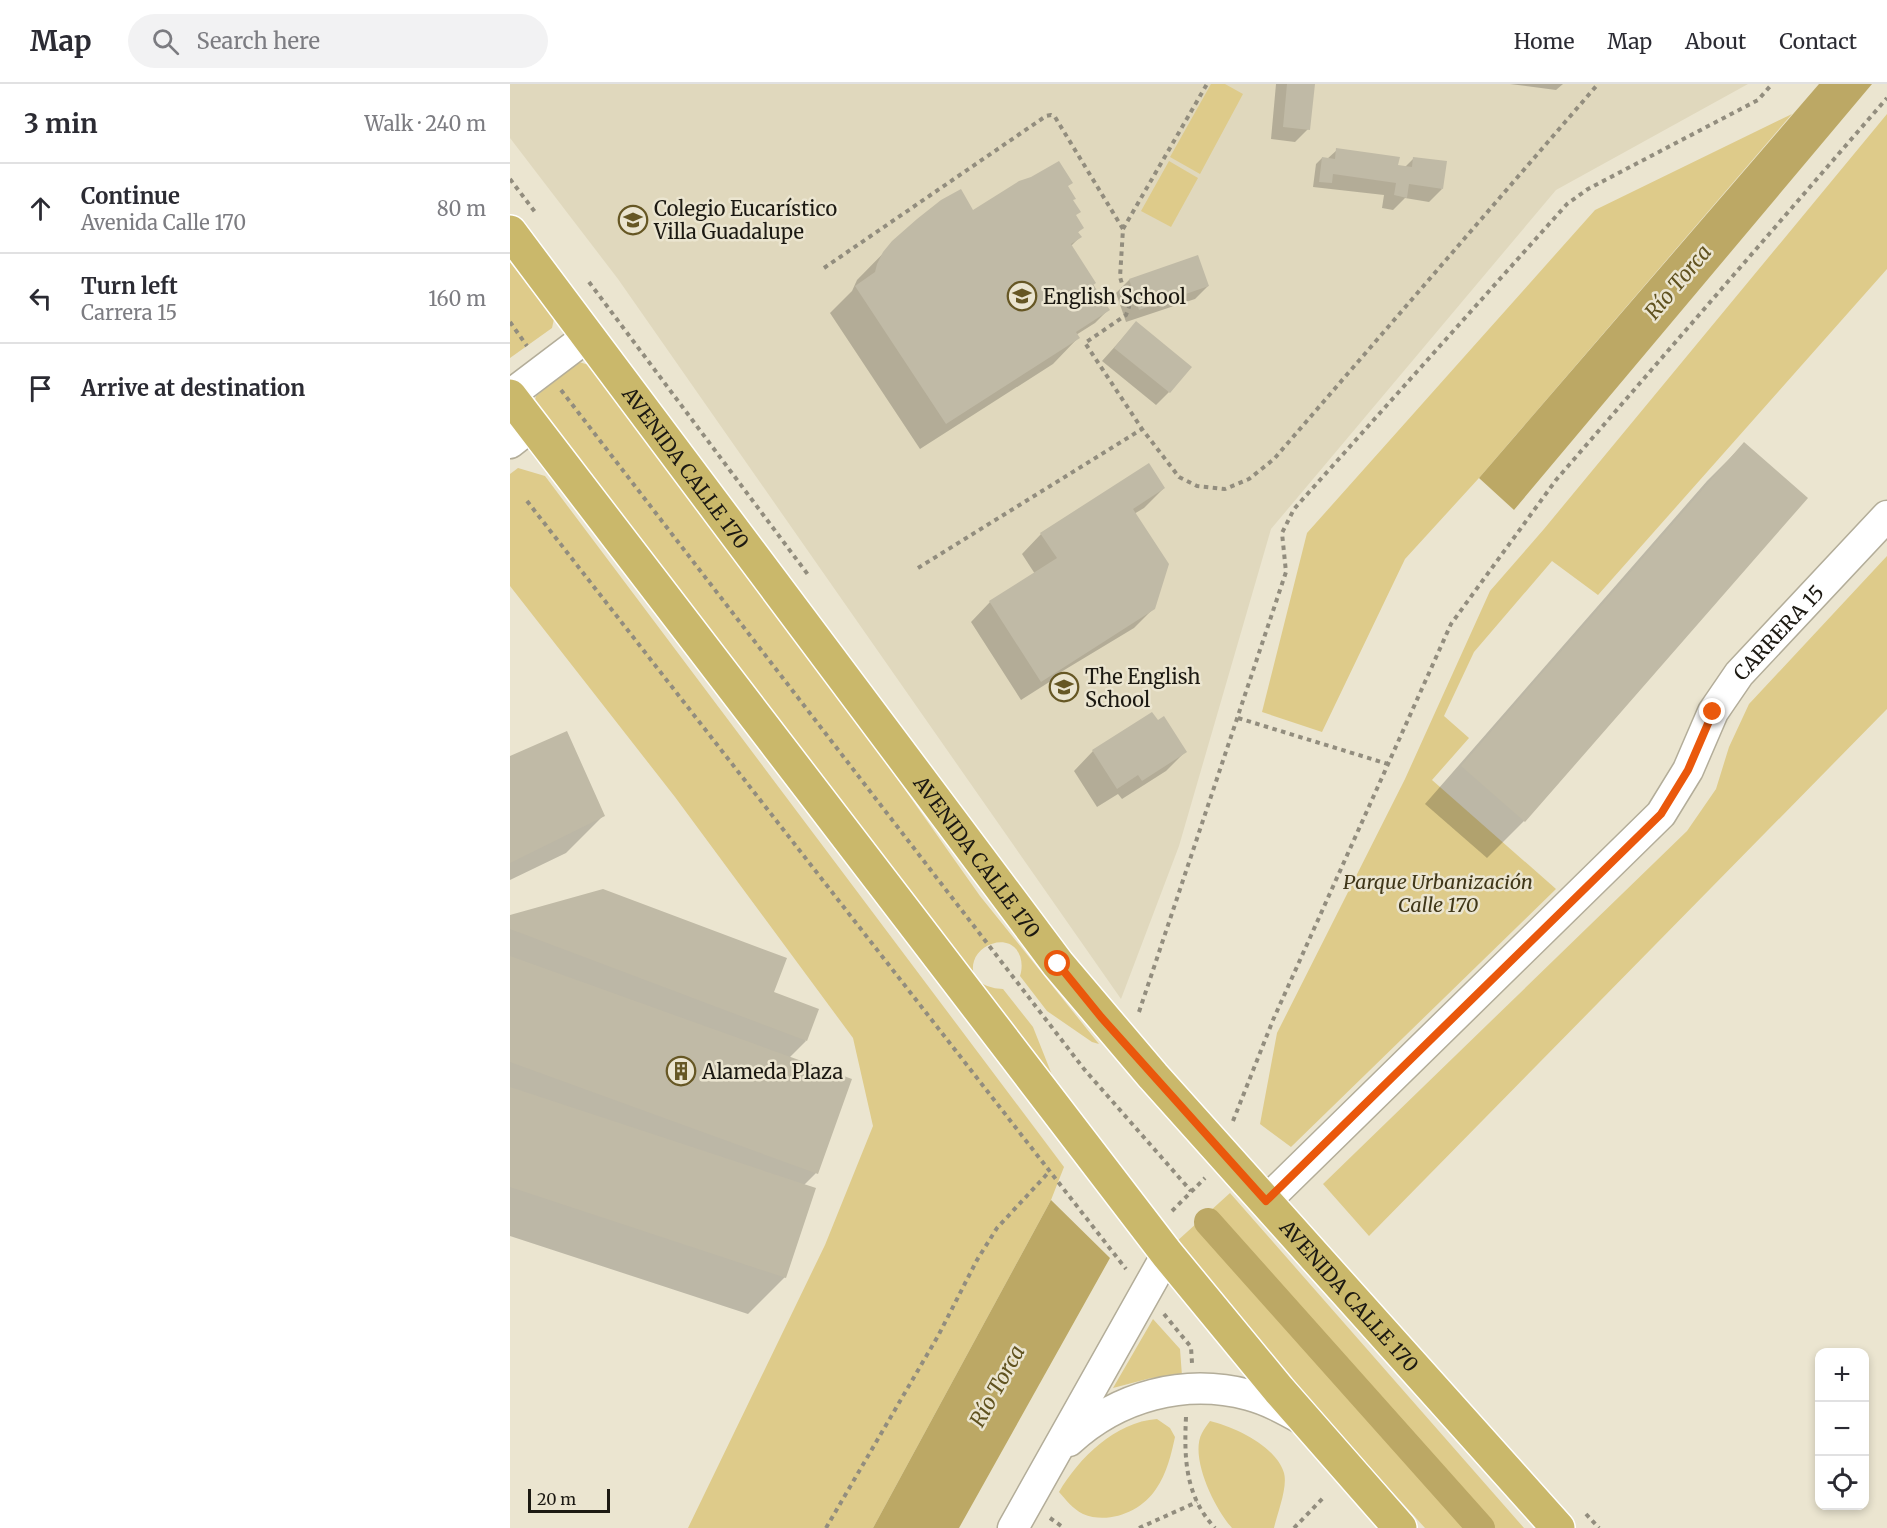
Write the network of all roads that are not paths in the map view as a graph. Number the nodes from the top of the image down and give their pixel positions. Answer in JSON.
{"nodes":[{"id":1,"x":510,"y":232,"type":"edge"},
{"id":2,"x":588,"y":336,"type":"junction"},
{"id":3,"x":510,"y":395,"type":"edge"},
{"id":4,"x":521,"y":434,"type":"edge"},
{"id":5,"x":1887,"y":516,"type":"edge"},
{"id":6,"x":1266,"y":1201,"type":"junction"},
{"id":7,"x":1167,"y":1254,"type":"junction"},
{"id":8,"x":1306,"y":1421,"type":"junction"},
{"id":9,"x":1048,"y":1463,"type":"junction"},
{"id":10,"x":1013,"y":1528,"type":"edge"},
{"id":11,"x":1401,"y":1528,"type":"edge"},
{"id":12,"x":1558,"y":1528,"type":"edge"}],
"edges":[{"from":1,"to":2,"type":"main road","name":"AVENIDA CALLE 170"},
{"from":2,"to":3,"type":"street"},
{"from":2,"to":6,"type":"main road","name":"AVENIDA CALLE 170"},
{"from":3,"to":4,"type":"main road"},
{"from":4,"to":7,"type":"main road"},
{"from":5,"to":6,"type":"street","name":"CARRERA 15"},
{"from":6,"to":12,"type":"main road","name":"AVENIDA CALLE 170"},
{"from":7,"to":8,"type":"main road"},
{"from":7,"to":9,"type":"street"},
{"from":8,"to":9,"type":"street"},
{"from":8,"to":11,"type":"main road"},
{"from":9,"to":10,"type":"street"}]}
